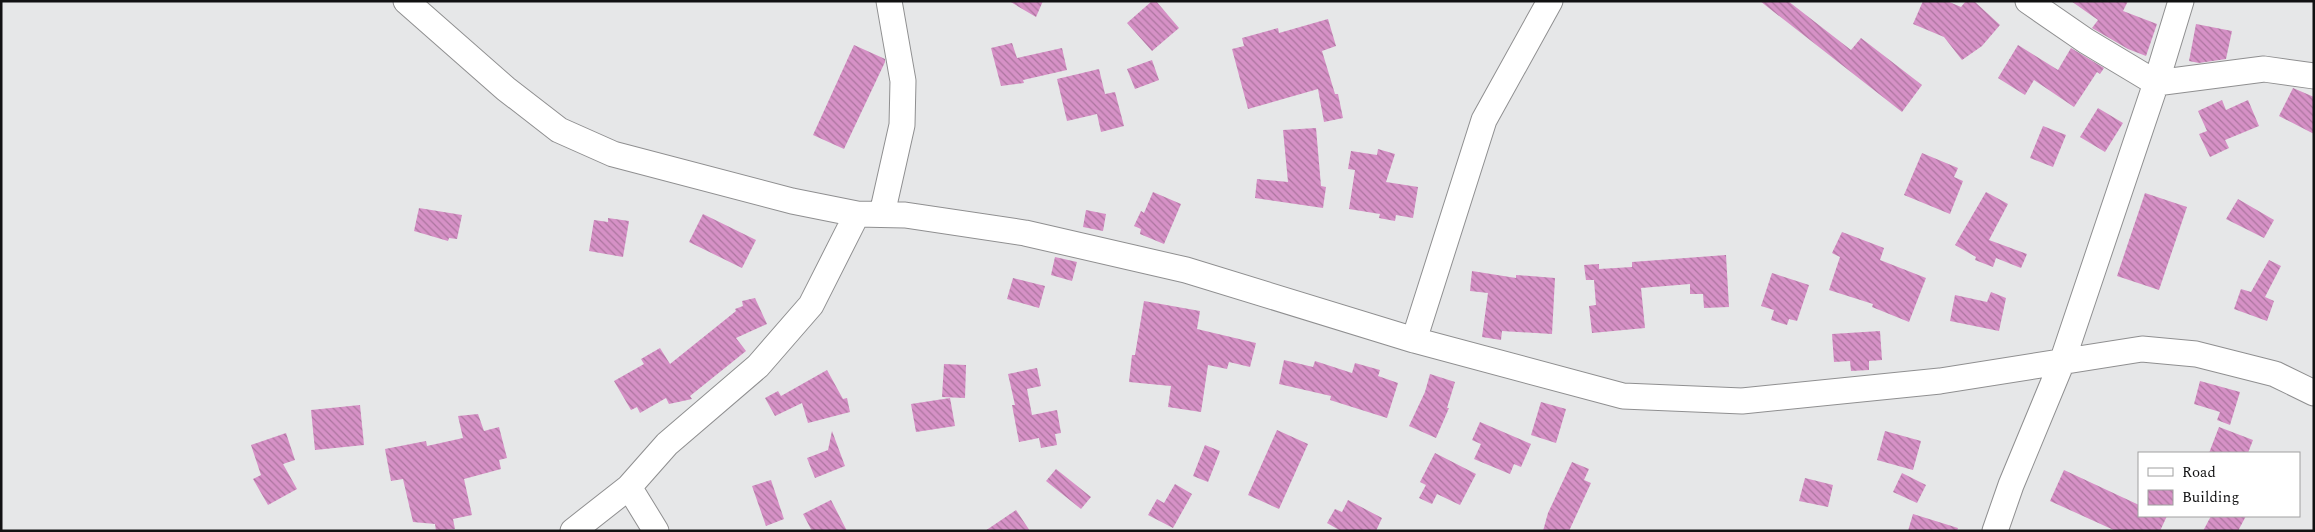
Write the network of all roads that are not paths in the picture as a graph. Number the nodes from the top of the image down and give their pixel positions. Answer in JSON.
{"nodes":[{"id":1,"x":889,"y":1,"type":"edge"},
{"id":2,"x":1550,"y":1,"type":"edge"},
{"id":3,"x":2028,"y":1,"type":"edge"},
{"id":4,"x":2181,"y":1,"type":"edge"},
{"id":5,"x":410,"y":3,"type":"edge"},
{"id":6,"x":2314,"y":76,"type":"edge"},
{"id":7,"x":2156,"y":83,"type":"junction"},
{"id":8,"x":857,"y":214,"type":"junction"},
{"id":9,"x":882,"y":214,"type":"junction"},
{"id":10,"x":1414,"y":340,"type":"junction"},
{"id":11,"x":2062,"y":362,"type":"junction"},
{"id":12,"x":2314,"y":393,"type":"edge"},
{"id":13,"x":629,"y":487,"type":"junction"},
{"id":14,"x":573,"y":531,"type":"edge"},
{"id":15,"x":656,"y":531,"type":"edge"},
{"id":16,"x":1995,"y":531,"type":"edge"}],
"edges":[{"from":1,"to":9,"type":"street"},
{"from":2,"to":10,"type":"street"},
{"from":3,"to":7,"type":"street"},
{"from":4,"to":7,"type":"street"},
{"from":5,"to":8,"type":"street"},
{"from":6,"to":7,"type":"street"},
{"from":7,"to":11,"type":"street"},
{"from":8,"to":9,"type":"street"},
{"from":8,"to":13,"type":"street"},
{"from":9,"to":10,"type":"street"},
{"from":10,"to":11,"type":"street"},
{"from":11,"to":12,"type":"street"},
{"from":11,"to":16,"type":"street"},
{"from":13,"to":14,"type":"street"},
{"from":13,"to":15,"type":"street"}]}
